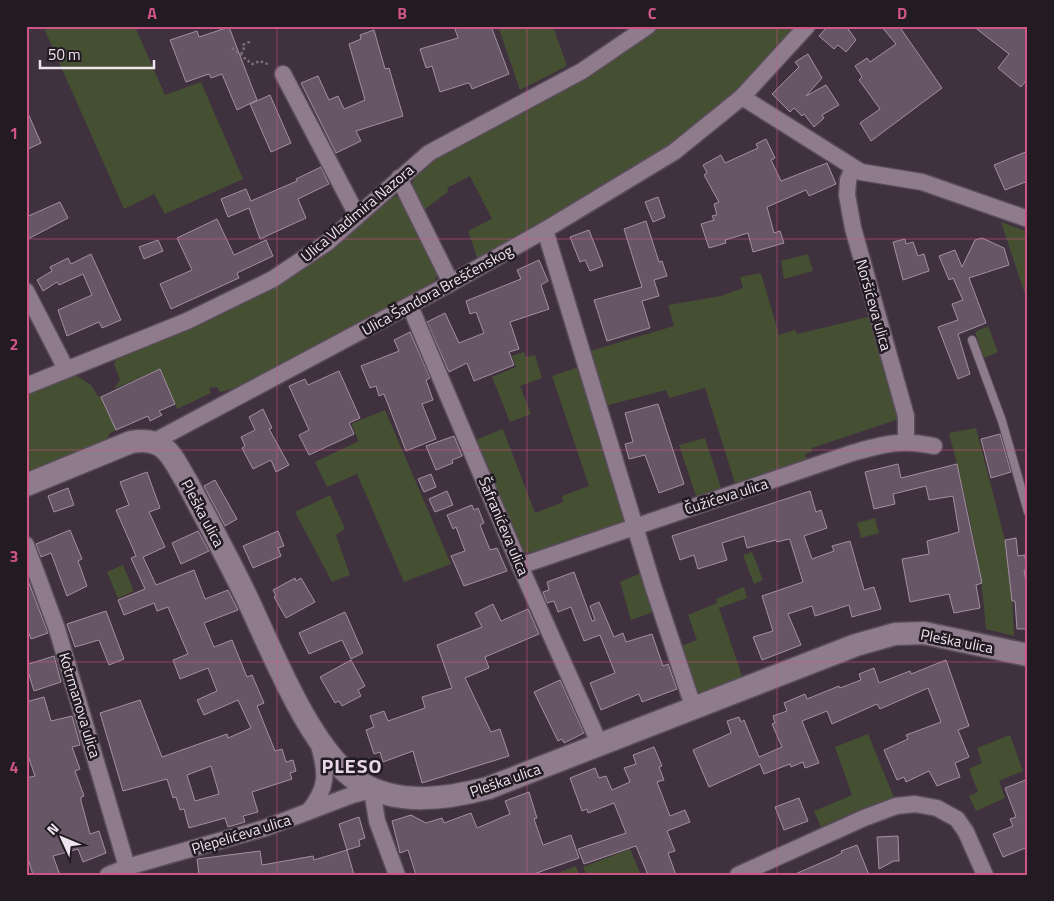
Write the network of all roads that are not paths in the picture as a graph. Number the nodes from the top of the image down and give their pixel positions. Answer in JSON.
{"nodes":[{"id":1,"x":648,"y":26,"type":"edge"},
{"id":2,"x":807,"y":26,"type":"edge"},
{"id":3,"x":283,"y":74,"type":"road end"},
{"id":4,"x":742,"y":97,"type":"junction"},
{"id":5,"x":852,"y":168,"type":"junction"},
{"id":6,"x":399,"y":178,"type":"junction"},
{"id":7,"x":357,"y":215,"type":"junction"},
{"id":8,"x":1028,"y":219,"type":"edge"},
{"id":9,"x":545,"y":230,"type":"junction"},
{"id":10,"x":451,"y":283,"type":"junction"},
{"id":11,"x":26,"y":291,"type":"edge"},
{"id":12,"x":410,"y":306,"type":"junction"},
{"id":13,"x":972,"y":340,"type":"dead end"},
{"id":14,"x":66,"y":368,"type":"junction"},
{"id":15,"x":26,"y":386,"type":"edge"},
{"id":16,"x":155,"y":441,"type":"junction"},
{"id":17,"x":906,"y":441,"type":"junction"},
{"id":18,"x":934,"y":446,"type":"dead end"},
{"id":19,"x":26,"y":486,"type":"edge"},
{"id":20,"x":1028,"y":512,"type":"edge"},
{"id":21,"x":635,"y":526,"type":"junction"},
{"id":22,"x":26,"y":545,"type":"edge"},
{"id":23,"x":520,"y":566,"type":"junction"},
{"id":24,"x":1028,"y":656,"type":"edge"},
{"id":25,"x":694,"y":709,"type":"junction"},
{"id":26,"x":318,"y":741,"type":"junction"},
{"id":27,"x":600,"y":745,"type":"junction"},
{"id":28,"x":372,"y":790,"type":"junction"},
{"id":29,"x":306,"y":814,"type":"junction"},
{"id":30,"x":127,"y":867,"type":"junction"},
{"id":31,"x":108,"y":875,"type":"edge"},
{"id":32,"x":397,"y":875,"type":"edge"},
{"id":33,"x":738,"y":875,"type":"edge"},
{"id":34,"x":985,"y":875,"type":"edge"}],
"edges":[{"from":1,"to":6,"type":"street","name":"Ulica Vladimira Nazora"},
{"from":2,"to":4,"type":"street","name":"Ulica Šandora Breščenskog"},
{"from":3,"to":7,"type":"street"},
{"from":4,"to":5,"type":"street"},
{"from":4,"to":9,"type":"street","name":"Ulica Šandora Breščenskog"},
{"from":5,"to":8,"type":"street"},
{"from":5,"to":17,"type":"street","name":"Noršićeva ulica"},
{"from":6,"to":7,"type":"street","name":"Ulica Vladimira Nazora"},
{"from":6,"to":10,"type":"street"},
{"from":7,"to":14,"type":"street","name":"Ulica Vladimira Nazora"},
{"from":9,"to":10,"type":"street","name":"Ulica Šandora Breščenskog"},
{"from":9,"to":21,"type":"street"},
{"from":10,"to":12,"type":"street","name":"Ulica Šandora Breščenskog"},
{"from":11,"to":14,"type":"street"},
{"from":12,"to":16,"type":"street","name":"Ulica Šandora Breščenskog"},
{"from":12,"to":23,"type":"street","name":"Šafranićeva ulica"},
{"from":13,"to":20,"type":"lane"},
{"from":14,"to":15,"type":"street","name":"Ulica Vladimira Nazora"},
{"from":16,"to":19,"type":"street","name":"Ulica Šandora Breščenskog"},
{"from":16,"to":26,"type":"street","name":"Pleška ulica"},
{"from":17,"to":18,"type":"street","name":"Čužićeva ulica"},
{"from":17,"to":21,"type":"street","name":"Čužićeva ulica"},
{"from":21,"to":23,"type":"street","name":"Čužićeva ulica"},
{"from":21,"to":25,"type":"street"},
{"from":22,"to":30,"type":"street","name":"Kotrmanova ulica"},
{"from":23,"to":27,"type":"street","name":"Šafranićeva ulica"},
{"from":24,"to":25,"type":"street","name":"Pleška ulica"},
{"from":25,"to":27,"type":"street","name":"Pleška ulica"},
{"from":26,"to":28,"type":"street","name":"Pleška ulica"},
{"from":26,"to":29,"type":"street"},
{"from":27,"to":28,"type":"street","name":"Pleška ulica"},
{"from":28,"to":29,"type":"street","name":"Plepelićeva ulica"},
{"from":28,"to":32,"type":"street"},
{"from":29,"to":30,"type":"street","name":"Plepelićeva ulica"},
{"from":30,"to":31,"type":"street","name":"Plepelićeva ulica"},
{"from":33,"to":34,"type":"street"}]}
